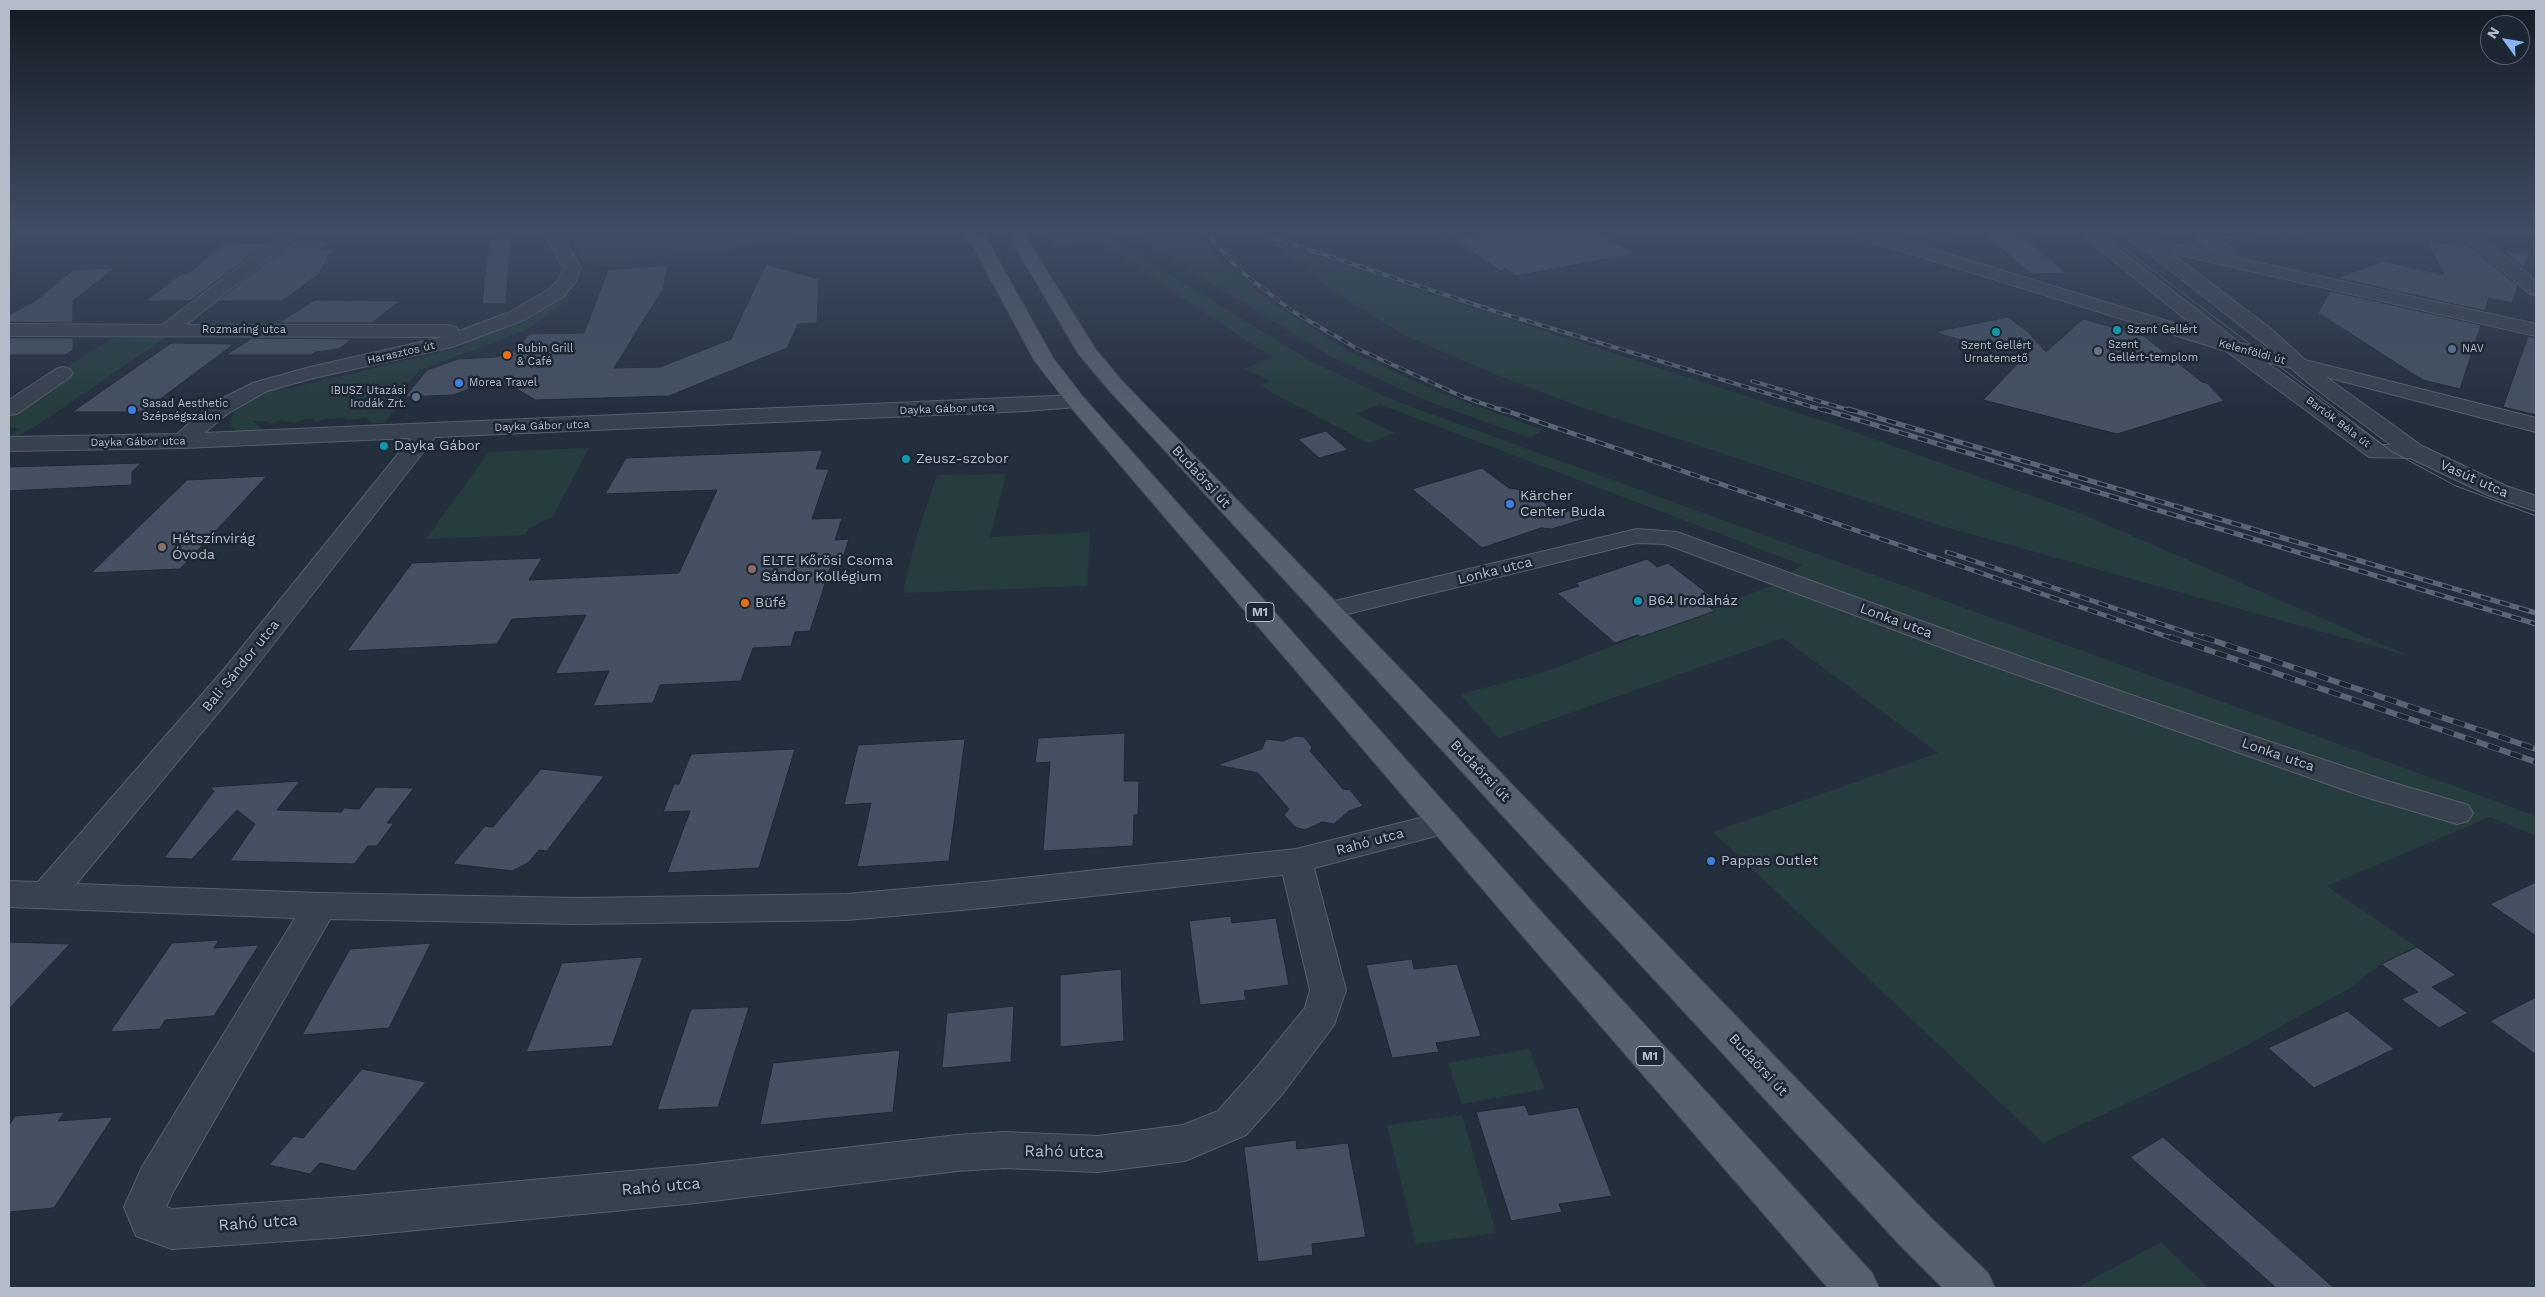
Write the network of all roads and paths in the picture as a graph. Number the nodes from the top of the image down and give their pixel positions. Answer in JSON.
{"nodes":[{"id":1,"x":217,"y":292,"type":"edge"},
{"id":2,"x":557,"y":292,"type":"edge"},
{"id":3,"x":1007,"y":292,"type":"edge"},
{"id":4,"x":1050,"y":292,"type":"edge"},
{"id":5,"x":2051,"y":292,"type":"edge"},
{"id":6,"x":2162,"y":292,"type":"edge"},
{"id":7,"x":2209,"y":292,"type":"edge"},
{"id":8,"x":2374,"y":292,"type":"edge"},
{"id":9,"x":2417,"y":292,"type":"edge"},
{"id":10,"x":2192,"y":315,"type":"junction"},
{"id":11,"x":2536,"y":318,"type":"edge"},
{"id":12,"x":2152,"y":323,"type":"junction"},
{"id":13,"x":168,"y":329,"type":"junction"},
{"id":14,"x":9,"y":330,"type":"edge"},
{"id":15,"x":2536,"y":330,"type":"edge"},
{"id":16,"x":478,"y":332,"type":"junction"},
{"id":17,"x":2233,"y":347,"type":"junction"},
{"id":18,"x":2297,"y":363,"type":"junction"},
{"id":19,"x":63,"y":372,"type":"dead end"},
{"id":20,"x":1076,"y":401,"type":"junction"},
{"id":21,"x":9,"y":409,"type":"edge"},
{"id":22,"x":2536,"y":425,"type":"edge"},
{"id":23,"x":428,"y":431,"type":"junction"},
{"id":24,"x":183,"y":441,"type":"junction"},
{"id":25,"x":9,"y":444,"type":"edge"},
{"id":26,"x":2414,"y":450,"type":"junction"},
{"id":27,"x":2536,"y":504,"type":"edge"},
{"id":28,"x":1326,"y":610,"type":"junction"},
{"id":29,"x":2457,"y":813,"type":"dead end"},
{"id":30,"x":1444,"y":823,"type":"junction"},
{"id":31,"x":1296,"y":861,"type":"junction"},
{"id":32,"x":9,"y":894,"type":"edge"},
{"id":33,"x":47,"y":895,"type":"junction"},
{"id":34,"x":320,"y":906,"type":"junction"},
{"id":35,"x":1857,"y":1288,"type":"edge"},
{"id":36,"x":1973,"y":1288,"type":"edge"}],
"edges":[{"from":1,"to":13,"type":"street"},
{"from":2,"to":16,"type":"street","name":"Harasztos út"},
{"from":3,"to":20,"type":"main road","number":"M1"},
{"from":4,"to":28,"type":"main road","name":"Budaörsi út"},
{"from":5,"to":12,"type":"street","name":"Kelenföldi út"},
{"from":6,"to":10,"type":"street","name":"Bartók Béla út"},
{"from":7,"to":18,"type":"street","name":"Bartók Béla út"},
{"from":8,"to":15,"type":"street"},
{"from":9,"to":11,"type":"street"},
{"from":10,"to":12,"type":"street"},
{"from":10,"to":17,"type":"street","name":"Bartók Béla út"},
{"from":12,"to":17,"type":"street","name":"Kelenföldi út"},
{"from":13,"to":14,"type":"street","name":"Rozmaring utca"},
{"from":13,"to":16,"type":"street","name":"Rozmaring utca"},
{"from":16,"to":24,"type":"street","name":"Harasztos út"},
{"from":17,"to":18,"type":"street","name":"Kelenföldi út"},
{"from":17,"to":26,"type":"street","name":"Bartók Béla út"},
{"from":18,"to":22,"type":"street","name":"Kelenföldi út"},
{"from":18,"to":26,"type":"street","name":"Bartók Béla út"},
{"from":19,"to":21,"type":"street"},
{"from":20,"to":23,"type":"street","name":"Dayka Gábor utca"},
{"from":20,"to":30,"type":"main road","number":"M1"},
{"from":23,"to":24,"type":"street","name":"Dayka Gábor utca"},
{"from":23,"to":33,"type":"street","name":"Bali Sándor utca"},
{"from":24,"to":25,"type":"street","name":"Dayka Gábor utca"},
{"from":26,"to":27,"type":"street","name":"Vasút utca"},
{"from":28,"to":29,"type":"street","name":"Lonka utca"},
{"from":28,"to":36,"type":"main road","name":"Budaörsi út"},
{"from":30,"to":31,"type":"street","name":"Rahó utca"},
{"from":30,"to":35,"type":"main road","number":"M1"},
{"from":31,"to":34,"type":"street","name":"Rahó utca"},
{"from":31,"to":34,"type":"street","name":"Rahó utca"},
{"from":32,"to":33,"type":"street","name":"Rahó utca"},
{"from":33,"to":34,"type":"street","name":"Rahó utca"}]}
